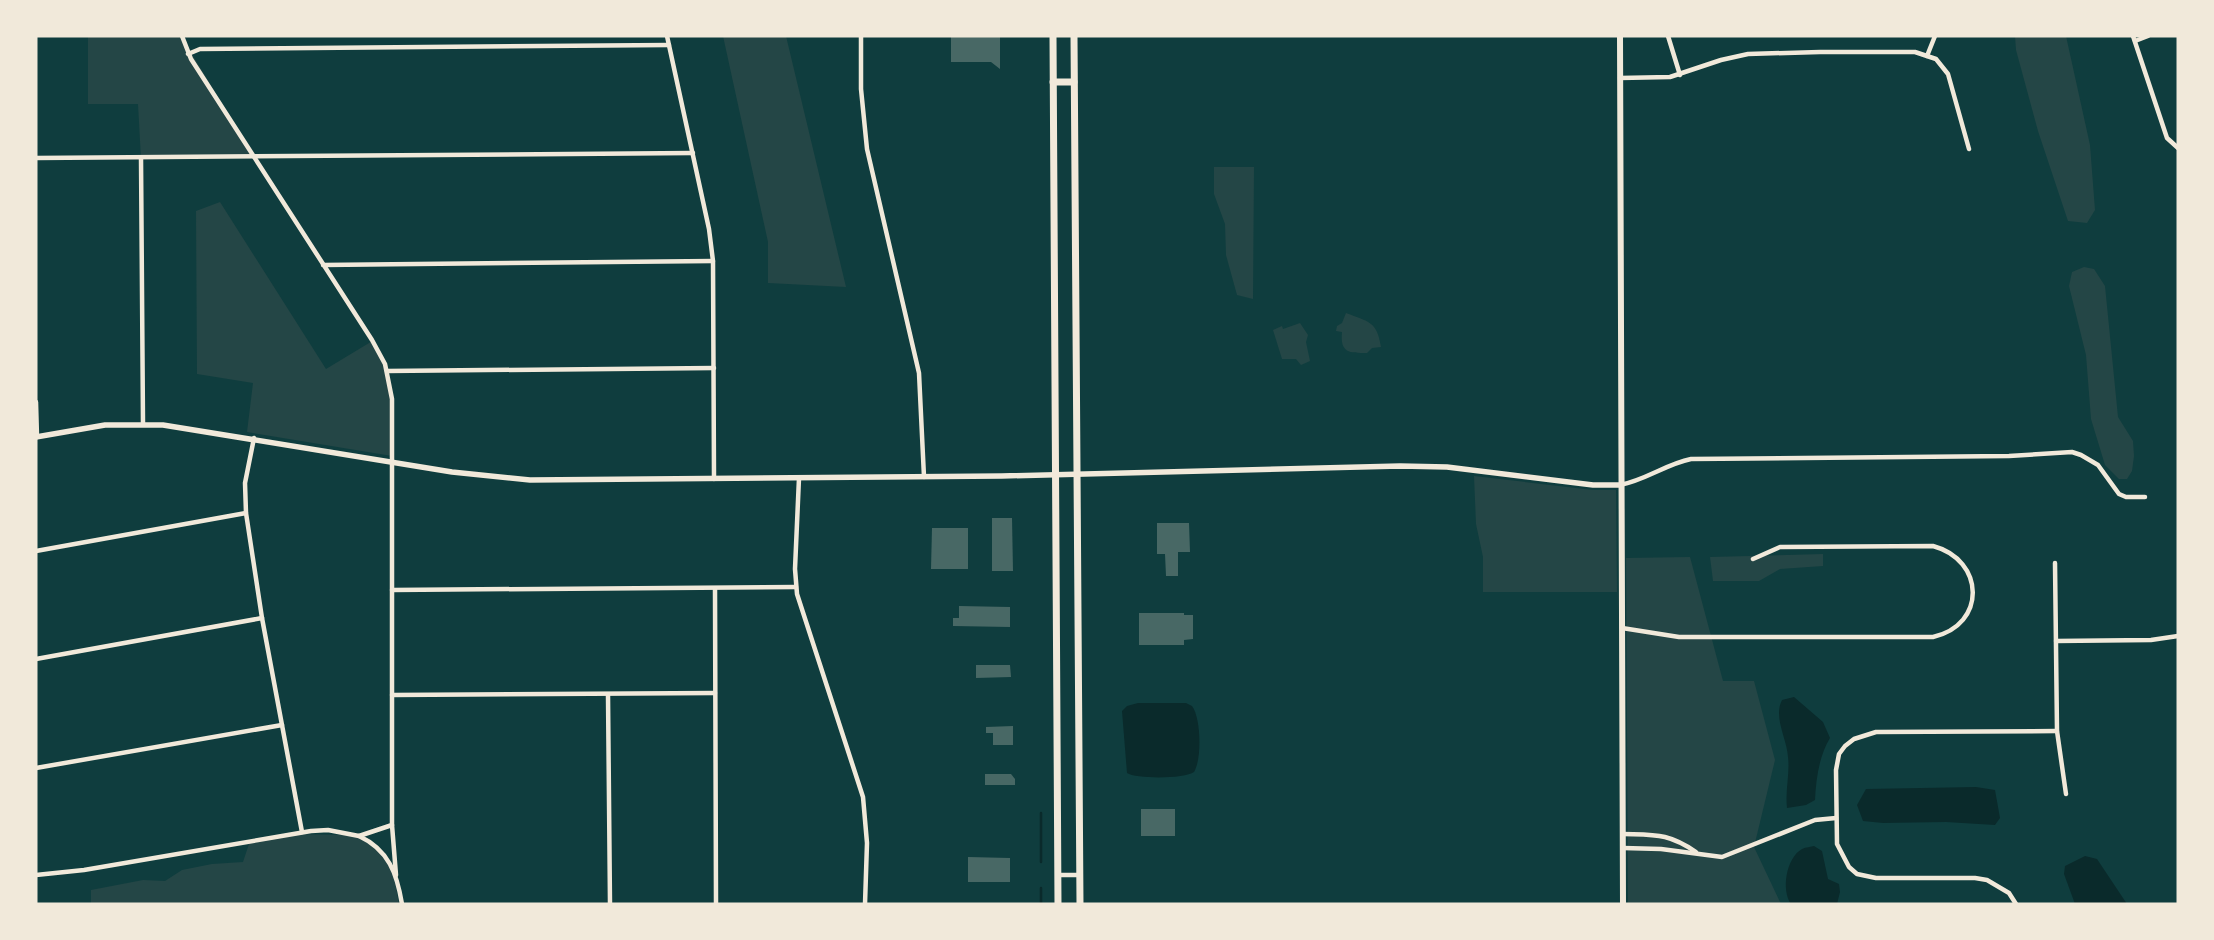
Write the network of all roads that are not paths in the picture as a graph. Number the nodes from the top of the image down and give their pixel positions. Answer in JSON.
{"nodes":[{"id":1,"x":182,"y":36,"type":"edge"},
{"id":2,"x":667,"y":36,"type":"edge"},
{"id":3,"x":861,"y":36,"type":"edge"},
{"id":4,"x":1053,"y":36,"type":"edge"},
{"id":5,"x":1074,"y":36,"type":"edge"},
{"id":6,"x":1620,"y":36,"type":"edge"},
{"id":7,"x":1668,"y":36,"type":"edge"},
{"id":8,"x":1935,"y":36,"type":"edge"},
{"id":9,"x":2148,"y":36,"type":"edge"},
{"id":10,"x":2134,"y":39,"type":"edge"},
{"id":11,"x":669,"y":46,"type":"junction"},
{"id":12,"x":188,"y":54,"type":"junction"},
{"id":13,"x":1927,"y":56,"type":"junction"},
{"id":14,"x":1680,"y":75,"type":"junction"},
{"id":15,"x":1620,"y":78,"type":"junction"},
{"id":16,"x":1054,"y":82,"type":"junction"},
{"id":17,"x":1074,"y":82,"type":"junction"},
{"id":18,"x":2178,"y":148,"type":"edge"},
{"id":19,"x":1969,"y":149,"type":"dead end"},
{"id":20,"x":693,"y":152,"type":"junction"},
{"id":21,"x":253,"y":157,"type":"junction"},
{"id":22,"x":36,"y":158,"type":"edge"},
{"id":23,"x":141,"y":158,"type":"junction"},
{"id":24,"x":713,"y":262,"type":"junction"},
{"id":25,"x":323,"y":265,"type":"junction"},
{"id":26,"x":714,"y":368,"type":"junction"},
{"id":27,"x":387,"y":371,"type":"junction"},
{"id":28,"x":36,"y":402,"type":"edge"},
{"id":29,"x":143,"y":423,"type":"junction"},
{"id":30,"x":37,"y":437,"type":"edge"},
{"id":31,"x":254,"y":438,"type":"junction"},
{"id":32,"x":392,"y":462,"type":"junction"},
{"id":33,"x":1078,"y":473,"type":"junction"},
{"id":34,"x":1056,"y":474,"type":"junction"},
{"id":35,"x":924,"y":477,"type":"junction"},
{"id":36,"x":799,"y":478,"type":"junction"},
{"id":37,"x":714,"y":479,"type":"junction"},
{"id":38,"x":1620,"y":485,"type":"junction"},
{"id":39,"x":2145,"y":497,"type":"dead end"},
{"id":40,"x":246,"y":513,"type":"junction"},
{"id":41,"x":36,"y":551,"type":"edge"},
{"id":42,"x":1753,"y":558,"type":"dead end"},
{"id":43,"x":2056,"y":563,"type":"dead end"},
{"id":44,"x":796,"y":587,"type":"junction"},
{"id":45,"x":714,"y":589,"type":"junction"},
{"id":46,"x":392,"y":590,"type":"junction"},
{"id":47,"x":262,"y":618,"type":"junction"},
{"id":48,"x":1622,"y":628,"type":"junction"},
{"id":49,"x":2178,"y":636,"type":"edge"},
{"id":50,"x":2056,"y":641,"type":"junction"},
{"id":51,"x":36,"y":659,"type":"edge"},
{"id":52,"x":715,"y":693,"type":"junction"},
{"id":53,"x":392,"y":695,"type":"junction"},
{"id":54,"x":608,"y":695,"type":"junction"},
{"id":55,"x":282,"y":725,"type":"junction"},
{"id":56,"x":2057,"y":731,"type":"junction"},
{"id":57,"x":36,"y":768,"type":"edge"},
{"id":58,"x":2066,"y":794,"type":"dead end"},
{"id":59,"x":1836,"y":818,"type":"junction"},
{"id":60,"x":392,"y":825,"type":"junction"},
{"id":61,"x":302,"y":832,"type":"junction"},
{"id":62,"x":1623,"y":834,"type":"junction"},
{"id":63,"x":359,"y":836,"type":"junction"},
{"id":64,"x":1623,"y":848,"type":"junction"},
{"id":65,"x":1697,"y":853,"type":"junction"},
{"id":66,"x":36,"y":875,"type":"edge"},
{"id":67,"x":396,"y":875,"type":"junction"},
{"id":68,"x":1058,"y":875,"type":"junction"},
{"id":69,"x":1080,"y":875,"type":"junction"},
{"id":70,"x":402,"y":904,"type":"edge"},
{"id":71,"x":610,"y":904,"type":"edge"},
{"id":72,"x":716,"y":904,"type":"edge"},
{"id":73,"x":865,"y":904,"type":"edge"},
{"id":74,"x":1058,"y":904,"type":"edge"},
{"id":75,"x":1080,"y":904,"type":"edge"},
{"id":76,"x":1623,"y":904,"type":"edge"},
{"id":77,"x":2016,"y":904,"type":"edge"}],
"edges":[{"from":1,"to":12,"type":"street"},
{"from":2,"to":11,"type":"street"},
{"from":3,"to":35,"type":"street"},
{"from":4,"to":16,"type":"main road"},
{"from":5,"to":17,"type":"main road"},
{"from":6,"to":15,"type":"main road"},
{"from":7,"to":14,"type":"street"},
{"from":8,"to":13,"type":"street"},
{"from":9,"to":10,"type":"street"},
{"from":10,"to":18,"type":"street"},
{"from":11,"to":12,"type":"street"},
{"from":11,"to":20,"type":"street"},
{"from":12,"to":21,"type":"street"},
{"from":13,"to":14,"type":"street"},
{"from":13,"to":19,"type":"street"},
{"from":14,"to":15,"type":"street"},
{"from":15,"to":38,"type":"main road"},
{"from":16,"to":17,"type":"main road"},
{"from":16,"to":34,"type":"main road"},
{"from":17,"to":33,"type":"main road"},
{"from":20,"to":21,"type":"street"},
{"from":20,"to":24,"type":"street"},
{"from":21,"to":23,"type":"street"},
{"from":21,"to":25,"type":"street"},
{"from":22,"to":23,"type":"street"},
{"from":23,"to":29,"type":"street"},
{"from":24,"to":25,"type":"street"},
{"from":24,"to":26,"type":"street"},
{"from":25,"to":27,"type":"street"},
{"from":26,"to":27,"type":"street"},
{"from":26,"to":37,"type":"street"},
{"from":27,"to":32,"type":"street"},
{"from":28,"to":30,"type":"street"},
{"from":29,"to":30,"type":"street"},
{"from":29,"to":31,"type":"street"},
{"from":31,"to":32,"type":"street"},
{"from":31,"to":40,"type":"street"},
{"from":32,"to":37,"type":"street"},
{"from":32,"to":46,"type":"street"},
{"from":33,"to":34,"type":"street"},
{"from":33,"to":38,"type":"street"},
{"from":33,"to":69,"type":"main road"},
{"from":34,"to":35,"type":"street"},
{"from":34,"to":68,"type":"main road"},
{"from":35,"to":36,"type":"street"},
{"from":36,"to":37,"type":"street"},
{"from":36,"to":44,"type":"street"},
{"from":38,"to":39,"type":"street"},
{"from":38,"to":48,"type":"main road"},
{"from":40,"to":41,"type":"street"},
{"from":40,"to":47,"type":"street"},
{"from":42,"to":48,"type":"street"},
{"from":43,"to":50,"type":"street"},
{"from":44,"to":45,"type":"street"},
{"from":44,"to":73,"type":"street"},
{"from":45,"to":46,"type":"street"},
{"from":45,"to":52,"type":"street"},
{"from":46,"to":53,"type":"street"},
{"from":47,"to":51,"type":"street"},
{"from":47,"to":55,"type":"street"},
{"from":48,"to":62,"type":"main road"},
{"from":49,"to":50,"type":"street"},
{"from":50,"to":56,"type":"street"},
{"from":52,"to":54,"type":"street"},
{"from":52,"to":72,"type":"street"},
{"from":53,"to":54,"type":"street"},
{"from":53,"to":60,"type":"street"},
{"from":54,"to":71,"type":"street"},
{"from":55,"to":57,"type":"street"},
{"from":55,"to":61,"type":"street"},
{"from":56,"to":58,"type":"street"},
{"from":56,"to":59,"type":"street"},
{"from":59,"to":65,"type":"street"},
{"from":59,"to":77,"type":"street"},
{"from":60,"to":63,"type":"street"},
{"from":60,"to":67,"type":"street"},
{"from":61,"to":63,"type":"street"},
{"from":61,"to":66,"type":"street"},
{"from":62,"to":64,"type":"main road"},
{"from":62,"to":65,"type":"street"},
{"from":63,"to":67,"type":"street"},
{"from":64,"to":65,"type":"street"},
{"from":64,"to":76,"type":"main road"},
{"from":67,"to":70,"type":"street"},
{"from":68,"to":69,"type":"street"},
{"from":68,"to":74,"type":"main road"},
{"from":69,"to":75,"type":"main road"}]}
